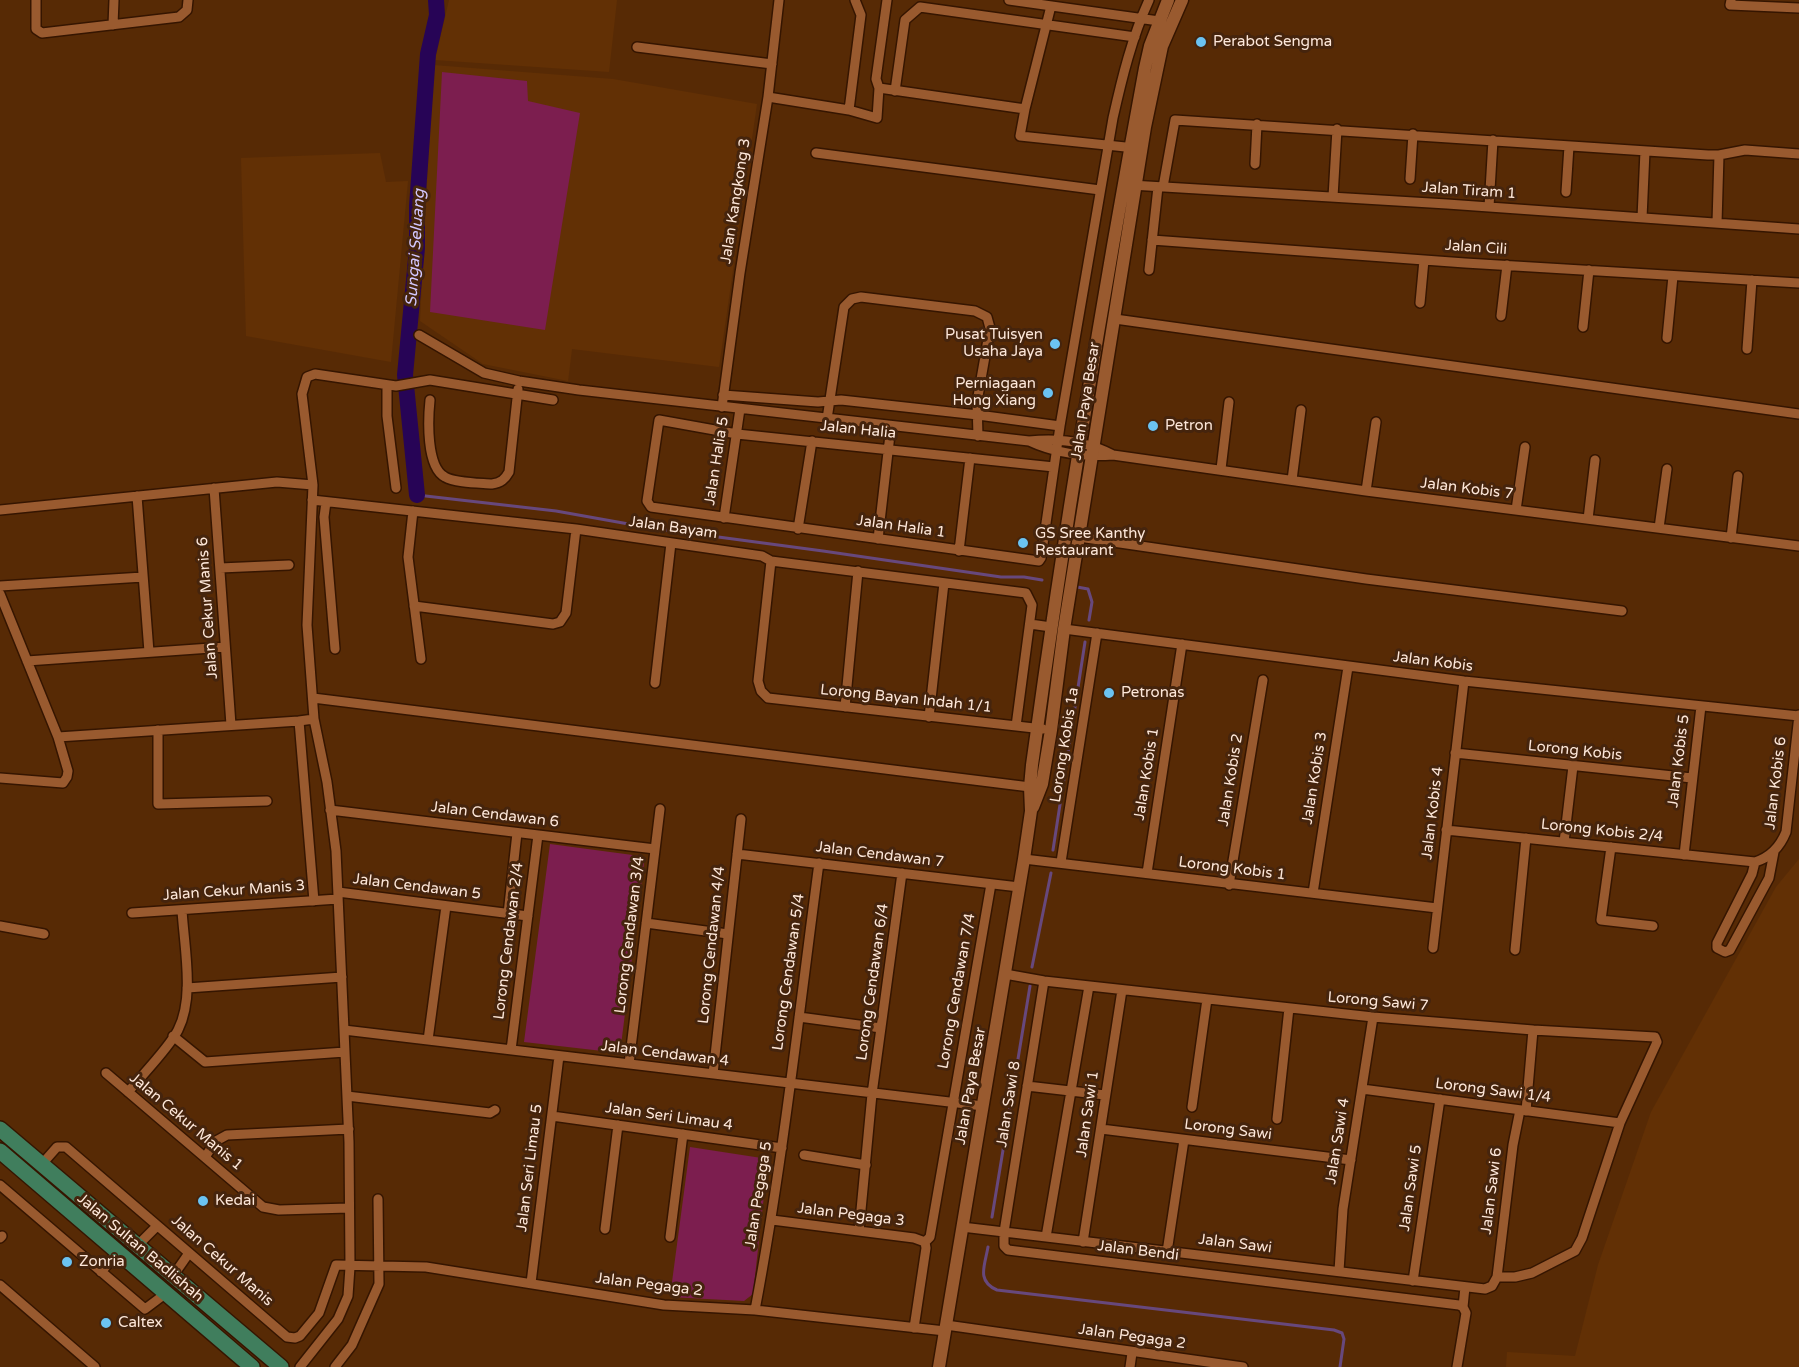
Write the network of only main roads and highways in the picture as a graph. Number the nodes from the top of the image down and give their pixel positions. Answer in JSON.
{"nodes":[{"id":1,"x":0,"y":1129,"type":"edge"},
{"id":2,"x":0,"y":1151,"type":"edge"},
{"id":3,"x":252,"y":1367,"type":"edge"},
{"id":4,"x":281,"y":1367,"type":"edge"}],
"edges":[{"from":1,"to":4,"type":"main road","name":"Jalan Sultan Badlishah"},
{"from":2,"to":3,"type":"main road","name":"Jalan Sultan Badlishah"}]}
